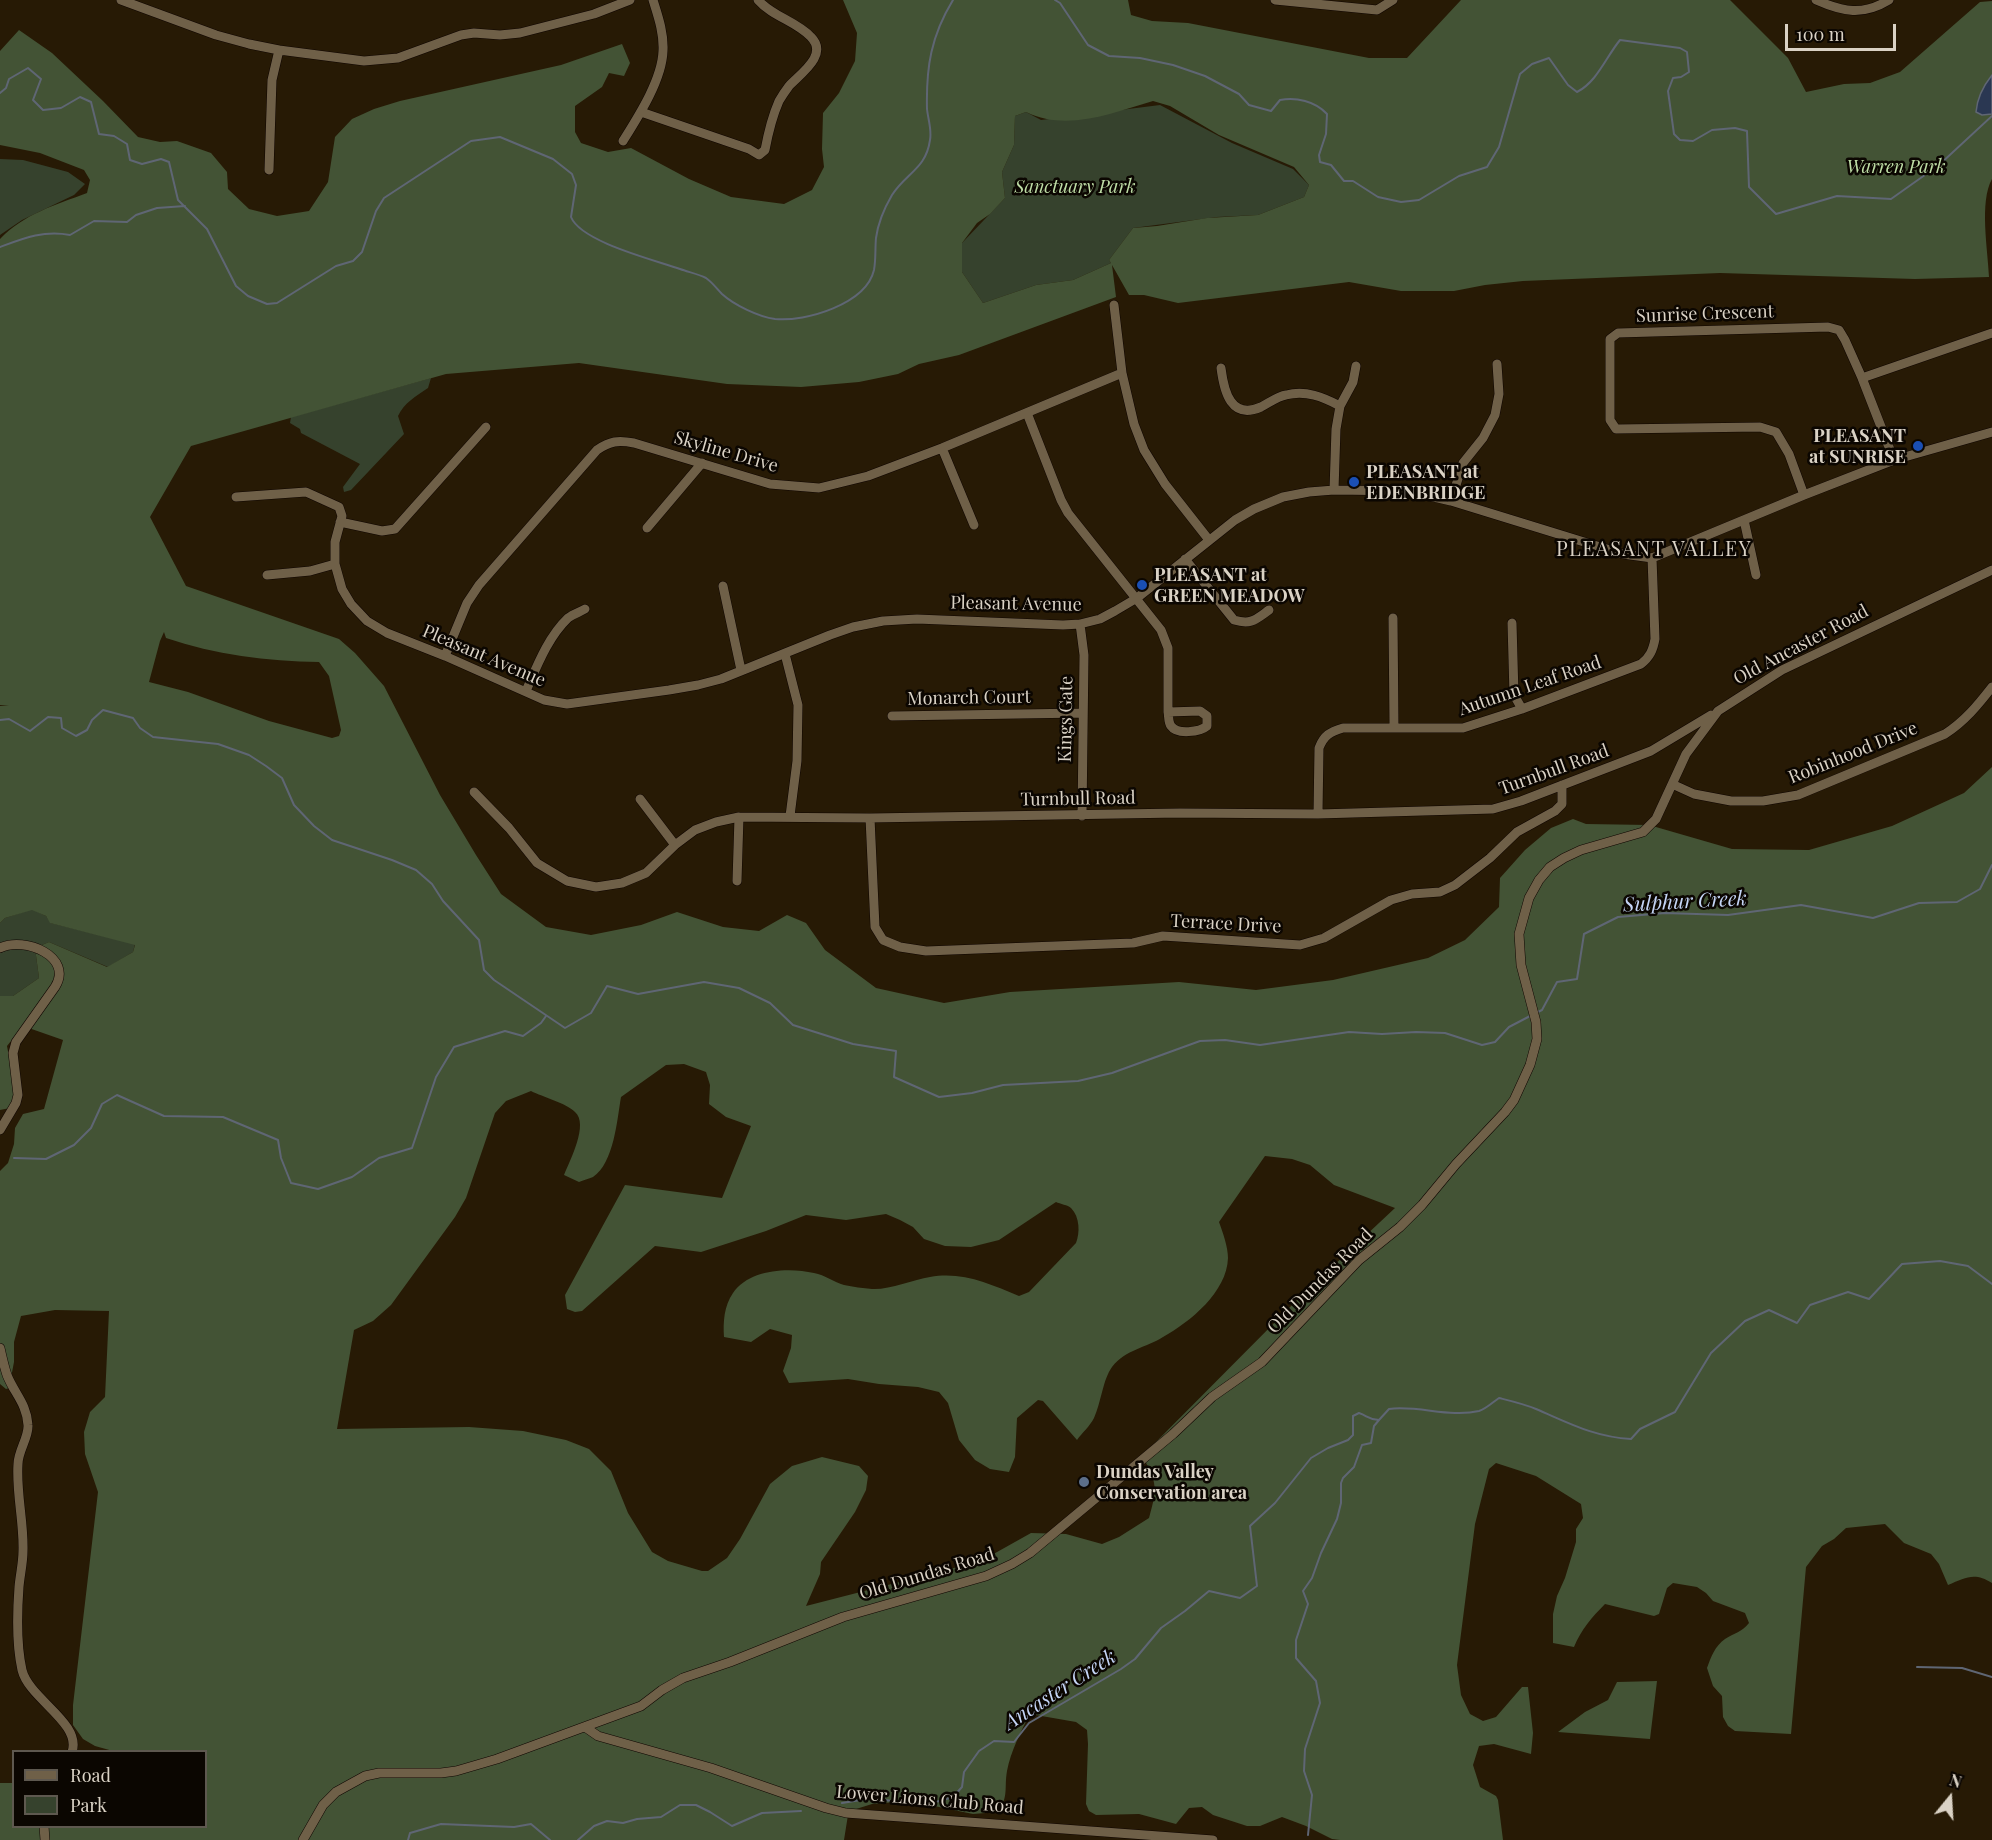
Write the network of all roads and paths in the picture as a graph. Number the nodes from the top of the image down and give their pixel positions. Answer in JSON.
{"nodes":[{"id":1,"x":121,"y":0,"type":"edge"},
{"id":2,"x":630,"y":0,"type":"edge"},
{"id":3,"x":653,"y":0,"type":"edge"},
{"id":4,"x":758,"y":0,"type":"edge"},
{"id":5,"x":1275,"y":0,"type":"edge"},
{"id":6,"x":1393,"y":0,"type":"edge"},
{"id":7,"x":1816,"y":0,"type":"edge"},
{"id":8,"x":1889,"y":0,"type":"edge"},
{"id":9,"x":1836,"y":4,"type":"edge"},
{"id":10,"x":279,"y":50,"type":"junction"},
{"id":11,"x":641,"y":112,"type":"junction"},
{"id":12,"x":623,"y":141,"type":"dead end"},
{"id":13,"x":269,"y":170,"type":"dead end"},
{"id":14,"x":1114,"y":304,"type":"dead end"},
{"id":15,"x":1992,"y":333,"type":"edge"},
{"id":16,"x":1497,"y":364,"type":"dead end"},
{"id":17,"x":1356,"y":366,"type":"dead end"},
{"id":18,"x":1221,"y":368,"type":"dead end"},
{"id":19,"x":1122,"y":373,"type":"junction"},
{"id":20,"x":1862,"y":378,"type":"junction"},
{"id":21,"x":1340,"y":406,"type":"junction"},
{"id":22,"x":1027,"y":413,"type":"junction"},
{"id":23,"x":486,"y":427,"type":"dead end"},
{"id":24,"x":1992,"y":432,"type":"edge"},
{"id":25,"x":942,"y":448,"type":"junction"},
{"id":26,"x":1894,"y":460,"type":"junction"},
{"id":27,"x":702,"y":463,"type":"junction"},
{"id":28,"x":1334,"y":490,"type":"junction"},
{"id":29,"x":1803,"y":495,"type":"junction"},
{"id":30,"x":236,"y":496,"type":"dead end"},
{"id":31,"x":1451,"y":501,"type":"junction"},
{"id":32,"x":341,"y":519,"type":"junction"},
{"id":33,"x":1744,"y":520,"type":"junction"},
{"id":34,"x":974,"y":525,"type":"dead end"},
{"id":35,"x":647,"y":528,"type":"dead end"},
{"id":36,"x":1209,"y":540,"type":"junction"},
{"id":37,"x":1652,"y":558,"type":"junction"},
{"id":38,"x":1185,"y":559,"type":"junction"},
{"id":39,"x":336,"y":564,"type":"junction"},
{"id":40,"x":1992,"y":570,"type":"edge"},
{"id":41,"x":267,"y":575,"type":"dead end"},
{"id":42,"x":1756,"y":575,"type":"dead end"},
{"id":43,"x":723,"y":586,"type":"dead end"},
{"id":44,"x":1137,"y":598,"type":"junction"},
{"id":45,"x":585,"y":609,"type":"dead end"},
{"id":46,"x":1269,"y":610,"type":"dead end"},
{"id":47,"x":1394,"y":618,"type":"dead end"},
{"id":48,"x":1512,"y":623,"type":"dead end"},
{"id":49,"x":1080,"y":624,"type":"junction"},
{"id":50,"x":785,"y":654,"type":"junction"},
{"id":51,"x":445,"y":656,"type":"junction"},
{"id":52,"x":741,"y":670,"type":"junction"},
{"id":53,"x":1992,"y":687,"type":"edge"},
{"id":54,"x":526,"y":691,"type":"junction"},
{"id":55,"x":1522,"y":709,"type":"junction"},
{"id":56,"x":1718,"y":711,"type":"junction"},
{"id":57,"x":1168,"y":712,"type":"dead end"},
{"id":58,"x":1083,"y":713,"type":"junction"},
{"id":59,"x":892,"y":716,"type":"dead end"},
{"id":60,"x":1394,"y":727,"type":"junction"},
{"id":61,"x":1672,"y":784,"type":"junction"},
{"id":62,"x":1562,"y":785,"type":"junction"},
{"id":63,"x":474,"y":792,"type":"dead end"},
{"id":64,"x":640,"y":799,"type":"dead end"},
{"id":65,"x":1317,"y":814,"type":"junction"},
{"id":66,"x":790,"y":816,"type":"junction"},
{"id":67,"x":1082,"y":816,"type":"junction"},
{"id":68,"x":739,"y":817,"type":"junction"},
{"id":69,"x":870,"y":818,"type":"junction"},
{"id":70,"x":675,"y":845,"type":"junction"},
{"id":71,"x":736,"y":881,"type":"dead end"},
{"id":72,"x":0,"y":948,"type":"edge"},
{"id":73,"x":1530,"y":1001,"type":"joint"},
{"id":74,"x":0,"y":1130,"type":"edge"},
{"id":75,"x":0,"y":1348,"type":"edge"},
{"id":76,"x":585,"y":1727,"type":"junction"},
{"id":77,"x":73,"y":1750,"type":"edge"},
{"id":78,"x":303,"y":1840,"type":"edge"},
{"id":79,"x":1213,"y":1840,"type":"edge"}],
"edges":[{"from":1,"to":10,"type":"street"},
{"from":2,"to":10,"type":"street"},
{"from":3,"to":11,"type":"street"},
{"from":4,"to":11,"type":"street"},
{"from":5,"to":6,"type":"street"},
{"from":7,"to":9,"type":"street"},
{"from":8,"to":9,"type":"street"},
{"from":10,"to":13,"type":"street"},
{"from":11,"to":12,"type":"street"},
{"from":14,"to":19,"type":"street"},
{"from":15,"to":20,"type":"street"},
{"from":16,"to":31,"type":"street"},
{"from":17,"to":21,"type":"street"},
{"from":18,"to":21,"type":"street"},
{"from":19,"to":22,"type":"street","name":"Skyline Drive"},
{"from":19,"to":36,"type":"street"},
{"from":20,"to":26,"type":"street","name":"Sunrise Crescent"},
{"from":20,"to":29,"type":"street","name":"Sunrise Crescent"},
{"from":21,"to":28,"type":"street"},
{"from":22,"to":25,"type":"street","name":"Skyline Drive"},
{"from":22,"to":44,"type":"street"},
{"from":23,"to":32,"type":"street"},
{"from":24,"to":26,"type":"street"},
{"from":25,"to":27,"type":"street","name":"Skyline Drive"},
{"from":25,"to":34,"type":"street"},
{"from":26,"to":29,"type":"street"},
{"from":27,"to":35,"type":"street"},
{"from":27,"to":51,"type":"street","name":"Skyline Drive"},
{"from":28,"to":31,"type":"street","name":"Pleasant Avenue"},
{"from":28,"to":36,"type":"street","name":"Pleasant Avenue"},
{"from":29,"to":33,"type":"street"},
{"from":30,"to":32,"type":"street"},
{"from":31,"to":37,"type":"street","name":"Pleasant Avenue"},
{"from":32,"to":39,"type":"street","name":"Pleasant Avenue"},
{"from":33,"to":37,"type":"street"},
{"from":33,"to":42,"type":"street"},
{"from":36,"to":38,"type":"street","name":"Pleasant Avenue"},
{"from":37,"to":55,"type":"street","name":"Autumn Leaf Road"},
{"from":38,"to":44,"type":"street","name":"Pleasant Avenue"},
{"from":38,"to":46,"type":"street"},
{"from":39,"to":41,"type":"street"},
{"from":39,"to":51,"type":"street","name":"Pleasant Avenue"},
{"from":40,"to":56,"type":"street","name":"Old Ancaster Road"},
{"from":43,"to":52,"type":"street"},
{"from":44,"to":49,"type":"street","name":"Pleasant Avenue"},
{"from":44,"to":57,"type":"street"},
{"from":45,"to":54,"type":"street"},
{"from":47,"to":60,"type":"street"},
{"from":48,"to":55,"type":"street"},
{"from":49,"to":50,"type":"street","name":"Pleasant Avenue"},
{"from":49,"to":58,"type":"street","name":"Kings Gate"},
{"from":50,"to":52,"type":"street","name":"Pleasant Avenue"},
{"from":50,"to":66,"type":"street"},
{"from":51,"to":54,"type":"street","name":"Pleasant Avenue"},
{"from":52,"to":54,"type":"street","name":"Pleasant Avenue"},
{"from":53,"to":61,"type":"street","name":"Robinhood Drive"},
{"from":55,"to":60,"type":"street","name":"Autumn Leaf Road"},
{"from":56,"to":61,"type":"street","name":"Old Ancaster Road"},
{"from":56,"to":62,"type":"street","name":"Turnbull Road"},
{"from":58,"to":59,"type":"street","name":"Monarch Court"},
{"from":58,"to":67,"type":"street","name":"Kings Gate"},
{"from":60,"to":65,"type":"street","name":"Autumn Leaf Road"},
{"from":61,"to":73,"type":"street","name":"Old Ancaster Road"},
{"from":62,"to":65,"type":"street","name":"Turnbull Road"},
{"from":62,"to":69,"type":"street","name":"Terrace Drive"},
{"from":63,"to":70,"type":"street","name":"Turnbull Road"},
{"from":64,"to":70,"type":"street"},
{"from":65,"to":67,"type":"street","name":"Turnbull Road"},
{"from":66,"to":68,"type":"street","name":"Turnbull Road"},
{"from":66,"to":69,"type":"street","name":"Turnbull Road"},
{"from":67,"to":69,"type":"street","name":"Turnbull Road"},
{"from":68,"to":70,"type":"street","name":"Turnbull Road"},
{"from":68,"to":71,"type":"street"},
{"from":72,"to":74,"type":"street"},
{"from":73,"to":76,"type":"street","name":"Old Dundas Road"},
{"from":75,"to":77,"type":"street"},
{"from":76,"to":78,"type":"street","name":"Old Dundas Road"},
{"from":76,"to":79,"type":"street","name":"Lower Lions Club Road"}]}
